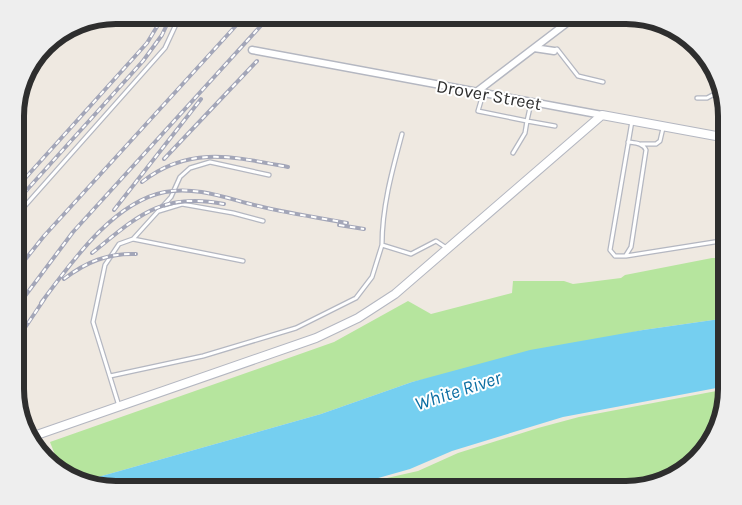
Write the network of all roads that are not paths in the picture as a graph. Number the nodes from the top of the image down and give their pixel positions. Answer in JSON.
{"nodes":[{"id":1,"x":176,"y":24,"type":"edge"},
{"id":2,"x":566,"y":24,"type":"edge"},
{"id":3,"x":534,"y":48,"type":"junction"},
{"id":4,"x":252,"y":50,"type":"dead end"},
{"id":5,"x":554,"y":50,"type":"joint"},
{"id":6,"x":603,"y":82,"type":"dead end"},
{"id":7,"x":479,"y":93,"type":"junction"},
{"id":8,"x":715,"y":94,"type":"edge"},
{"id":9,"x":698,"y":98,"type":"dead end"},
{"id":10,"x":531,"y":102,"type":"junction"},
{"id":11,"x":602,"y":115,"type":"junction"},
{"id":12,"x":632,"y":120,"type":"junction"},
{"id":13,"x":527,"y":121,"type":"junction"},
{"id":14,"x":555,"y":126,"type":"dead end"},
{"id":15,"x":663,"y":126,"type":"junction"},
{"id":16,"x":402,"y":134,"type":"dead end"},
{"id":17,"x":718,"y":136,"type":"edge"},
{"id":18,"x":628,"y":142,"type":"junction"},
{"id":19,"x":640,"y":144,"type":"junction"},
{"id":20,"x":513,"y":153,"type":"dead end"},
{"id":21,"x":269,"y":175,"type":"dead end"},
{"id":22,"x":24,"y":207,"type":"edge"},
{"id":23,"x":158,"y":211,"type":"junction"},
{"id":24,"x":263,"y":221,"type":"dead end"},
{"id":25,"x":133,"y":239,"type":"junction"},
{"id":26,"x":718,"y":241,"type":"edge"},
{"id":27,"x":382,"y":245,"type":"junction"},
{"id":28,"x":448,"y":248,"type":"junction"},
{"id":29,"x":626,"y":256,"type":"junction"},
{"id":30,"x":243,"y":261,"type":"dead end"},
{"id":31,"x":110,"y":376,"type":"junction"},
{"id":32,"x":119,"y":406,"type":"junction"},
{"id":33,"x":36,"y":435,"type":"edge"}],
"edges":[{"from":1,"to":22,"type":"lane"},
{"from":2,"to":3,"type":"street"},
{"from":3,"to":5,"type":"street"},
{"from":3,"to":7,"type":"street"},
{"from":4,"to":7,"type":"street","name":"Drover Street"},
{"from":5,"to":6,"type":"lane"},
{"from":7,"to":10,"type":"street","name":"Drover Street"},
{"from":7,"to":13,"type":"lane"},
{"from":8,"to":9,"type":"lane"},
{"from":10,"to":11,"type":"street","name":"Drover Street"},
{"from":10,"to":13,"type":"lane"},
{"from":11,"to":12,"type":"street","name":"Drover Street"},
{"from":11,"to":28,"type":"street"},
{"from":12,"to":15,"type":"street","name":"Drover Street"},
{"from":12,"to":18,"type":"lane"},
{"from":13,"to":14,"type":"lane"},
{"from":13,"to":20,"type":"lane"},
{"from":15,"to":17,"type":"street","name":"Drover Street"},
{"from":15,"to":19,"type":"lane"},
{"from":16,"to":27,"type":"lane"},
{"from":18,"to":19,"type":"lane"},
{"from":18,"to":29,"type":"lane"},
{"from":19,"to":29,"type":"lane"},
{"from":21,"to":23,"type":"lane"},
{"from":23,"to":24,"type":"lane"},
{"from":23,"to":25,"type":"lane"},
{"from":25,"to":30,"type":"lane"},
{"from":25,"to":31,"type":"lane"},
{"from":26,"to":29,"type":"lane"},
{"from":27,"to":28,"type":"lane"},
{"from":27,"to":31,"type":"lane"},
{"from":28,"to":32,"type":"street"},
{"from":31,"to":32,"type":"lane"},
{"from":32,"to":33,"type":"street"}]}
